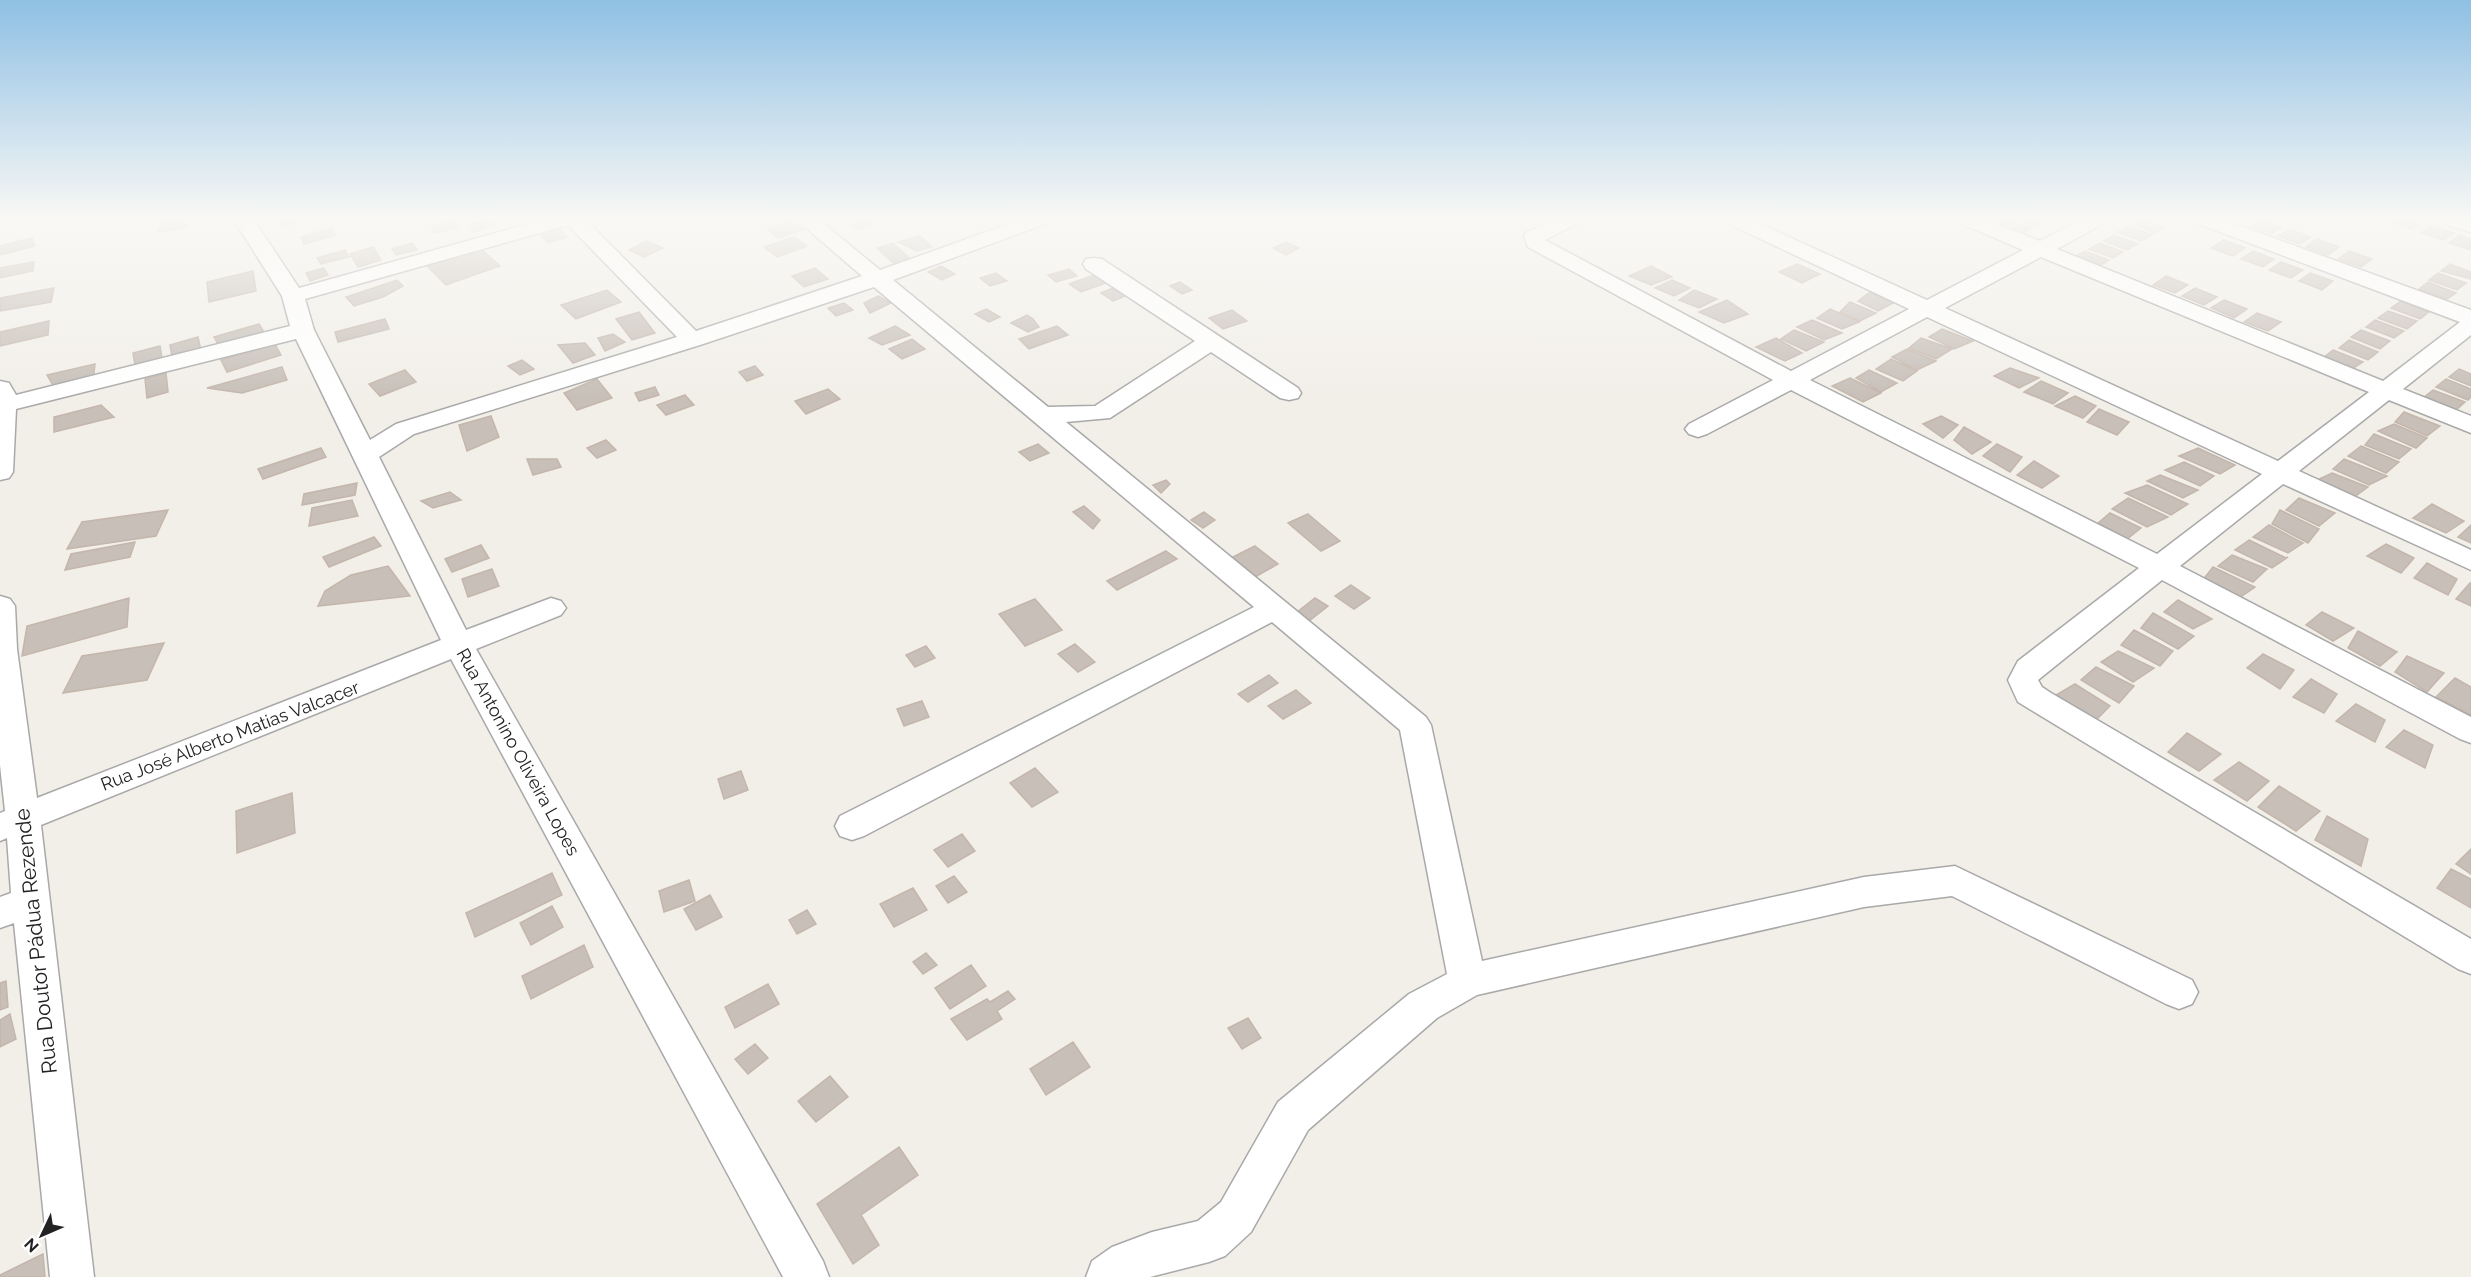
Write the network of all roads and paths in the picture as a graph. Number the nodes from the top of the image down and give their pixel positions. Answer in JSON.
{"nodes":[{"id":1,"x":282,"y":280,"type":"edge"},
{"id":2,"x":351,"y":280,"type":"edge"},
{"id":3,"x":633,"y":280,"type":"edge"},
{"id":4,"x":873,"y":280,"type":"edge"},
{"id":5,"x":880,"y":280,"type":"edge"},
{"id":6,"x":1117,"y":280,"type":"edge"},
{"id":7,"x":1603,"y":280,"type":"edge"},
{"id":8,"x":1866,"y":280,"type":"edge"},
{"id":9,"x":1982,"y":280,"type":"edge"},
{"id":10,"x":2115,"y":280,"type":"edge"},
{"id":11,"x":2367,"y":280,"type":"edge"},
{"id":12,"x":293,"y":296,"type":"junction"},
{"id":13,"x":1928,"y":308,"type":"junction"},
{"id":14,"x":2471,"y":318,"type":"edge"},
{"id":15,"x":2471,"y":324,"type":"edge"},
{"id":16,"x":303,"y":330,"type":"junction"},
{"id":17,"x":692,"y":340,"type":"junction"},
{"id":18,"x":1210,"y":342,"type":"junction"},
{"id":19,"x":1791,"y":380,"type":"junction"},
{"id":20,"x":2387,"y":390,"type":"junction"},
{"id":21,"x":1289,"y":393,"type":"dead end"},
{"id":22,"x":2,"y":397,"type":"edge"},
{"id":23,"x":1042,"y":415,"type":"junction"},
{"id":24,"x":2471,"y":425,"type":"edge"},
{"id":25,"x":1698,"y":429,"type":"dead end"},
{"id":26,"x":365,"y":455,"type":"junction"},
{"id":27,"x":0,"y":472,"type":"edge"},
{"id":28,"x":2280,"y":473,"type":"junction"},
{"id":29,"x":2471,"y":561,"type":"edge"},
{"id":30,"x":2159,"y":567,"type":"junction"},
{"id":31,"x":0,"y":606,"type":"edge"},
{"id":32,"x":551,"y":608,"type":"dead end"},
{"id":33,"x":1275,"y":609,"type":"junction"},
{"id":34,"x":459,"y":646,"type":"junction"},
{"id":35,"x":2471,"y":731,"type":"edge"},
{"id":36,"x":12,"y":822,"type":"edge"},
{"id":37,"x":852,"y":826,"type":"dead end"},
{"id":38,"x":15,"y":907,"type":"edge"},
{"id":39,"x":2471,"y":958,"type":"edge"},
{"id":40,"x":1468,"y":978,"type":"junction"},
{"id":41,"x":2179,"y":992,"type":"dead end"},
{"id":42,"x":72,"y":1277,"type":"edge"},
{"id":43,"x":807,"y":1277,"type":"edge"},
{"id":44,"x":1108,"y":1277,"type":"edge"}],
"edges":[{"from":1,"to":12,"type":"street","name":"Rua Antonino Oliveira Lopes"},
{"from":2,"to":12,"type":"street"},
{"from":3,"to":17,"type":"street"},
{"from":4,"to":17,"type":"street"},
{"from":5,"to":23,"type":"street"},
{"from":6,"to":18,"type":"street"},
{"from":7,"to":19,"type":"street"},
{"from":8,"to":13,"type":"street"},
{"from":9,"to":13,"type":"street"},
{"from":10,"to":20,"type":"street"},
{"from":11,"to":14,"type":"street"},
{"from":12,"to":16,"type":"street","name":"Rua Antonino Oliveira Lopes"},
{"from":13,"to":19,"type":"street"},
{"from":13,"to":28,"type":"street"},
{"from":15,"to":20,"type":"street"},
{"from":16,"to":22,"type":"street"},
{"from":16,"to":26,"type":"street","name":"Rua Antonino Oliveira Lopes"},
{"from":17,"to":26,"type":"street"},
{"from":18,"to":21,"type":"street"},
{"from":18,"to":23,"type":"street"},
{"from":19,"to":25,"type":"street"},
{"from":19,"to":30,"type":"street"},
{"from":20,"to":24,"type":"street"},
{"from":20,"to":28,"type":"street"},
{"from":22,"to":27,"type":"street"},
{"from":23,"to":33,"type":"street"},
{"from":26,"to":34,"type":"street","name":"Rua Antonino Oliveira Lopes"},
{"from":28,"to":29,"type":"street"},
{"from":28,"to":30,"type":"street"},
{"from":30,"to":35,"type":"street"},
{"from":30,"to":39,"type":"street"},
{"from":31,"to":36,"type":"street","name":"Rua Doutor Pádua Rezende"},
{"from":32,"to":34,"type":"street","name":"Rua José Alberto Matias Valcacer"},
{"from":33,"to":37,"type":"street"},
{"from":33,"to":40,"type":"street"},
{"from":34,"to":36,"type":"street","name":"Rua José Alberto Matias Valcacer"},
{"from":34,"to":43,"type":"street","name":"Rua Antonino Oliveira Lopes"},
{"from":36,"to":38,"type":"street","name":"Rua Doutor Pádua Rezende"},
{"from":38,"to":42,"type":"street","name":"Rua Doutor Pádua Rezende"},
{"from":40,"to":41,"type":"street"},
{"from":40,"to":44,"type":"street"}]}
